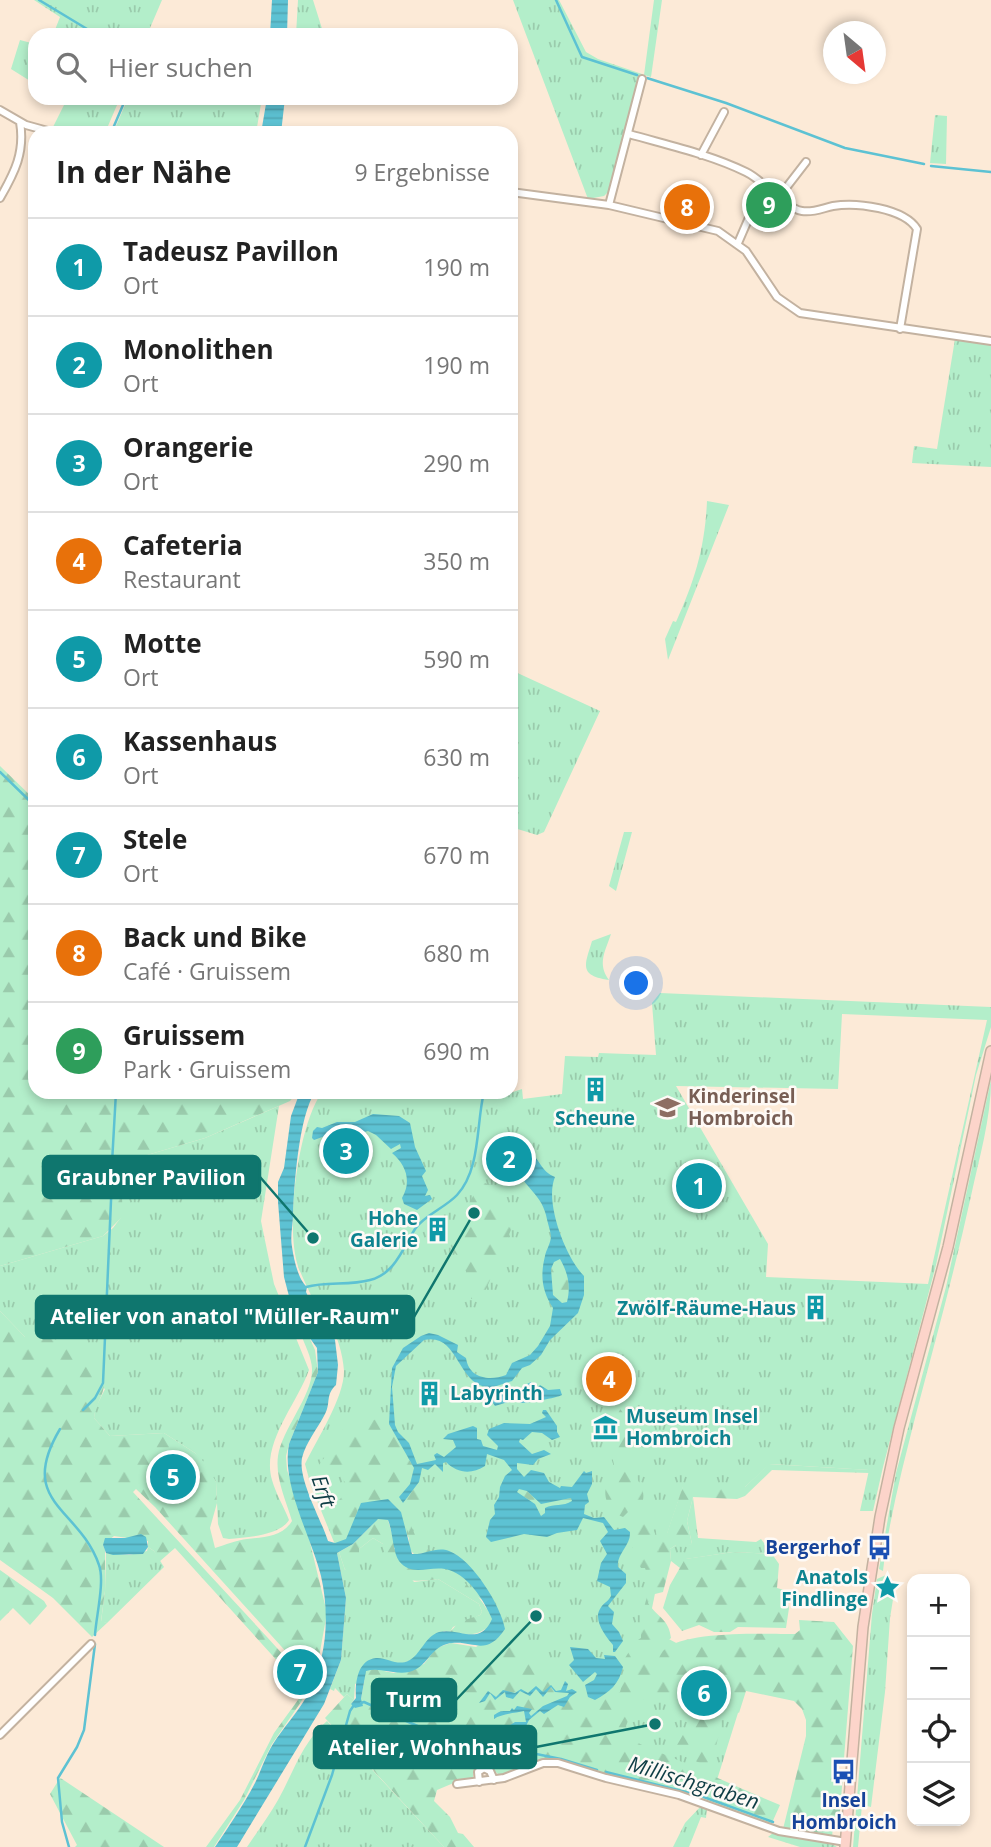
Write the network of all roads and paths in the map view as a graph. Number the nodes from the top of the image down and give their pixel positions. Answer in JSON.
{"nodes":[{"id":1,"x":642,"y":79,"type":"dead end"},
{"id":2,"x":0,"y":110,"type":"edge"},
{"id":3,"x":724,"y":112,"type":"dead end"},
{"id":4,"x":20,"y":122,"type":"junction"},
{"id":5,"x":33,"y":126,"type":"edge"},
{"id":6,"x":629,"y":134,"type":"junction"},
{"id":7,"x":701,"y":155,"type":"junction"},
{"id":8,"x":806,"y":162,"type":"dead end"},
{"id":9,"x":764,"y":183,"type":"junction"},
{"id":10,"x":518,"y":193,"type":"edge"},
{"id":11,"x":779,"y":197,"type":"junction"},
{"id":12,"x":0,"y":198,"type":"edge"},
{"id":13,"x":610,"y":205,"type":"junction"},
{"id":14,"x":738,"y":243,"type":"junction"},
{"id":15,"x":900,"y":328,"type":"junction"},
{"id":16,"x":991,"y":341,"type":"edge"},
{"id":17,"x":991,"y":1051,"type":"edge"},
{"id":18,"x":91,"y":1644,"type":"dead end"},
{"id":19,"x":0,"y":1735,"type":"edge"},
{"id":20,"x":494,"y":1780,"type":"junction"},
{"id":21,"x":479,"y":1782,"type":"junction"},
{"id":22,"x":457,"y":1784,"type":"dead end"},
{"id":23,"x":846,"y":1844,"type":"edge"}],
"edges":[{"from":1,"to":6,"type":"street"},
{"from":2,"to":4,"type":"street"},
{"from":3,"to":7,"type":"street"},
{"from":4,"to":5,"type":"street"},
{"from":4,"to":12,"type":"street"},
{"from":6,"to":7,"type":"street"},
{"from":6,"to":13,"type":"street"},
{"from":7,"to":9,"type":"street"},
{"from":8,"to":11,"type":"street"},
{"from":9,"to":11,"type":"street"},
{"from":9,"to":14,"type":"street"},
{"from":10,"to":13,"type":"street"},
{"from":11,"to":15,"type":"street"},
{"from":13,"to":14,"type":"street"},
{"from":14,"to":15,"type":"street"},
{"from":15,"to":16,"type":"street"},
{"from":17,"to":23,"type":"main road"},
{"from":18,"to":19,"type":"street"},
{"from":20,"to":21,"type":"street"},
{"from":20,"to":21,"type":"street"},
{"from":20,"to":23,"type":"street"},
{"from":21,"to":22,"type":"street"}]}
